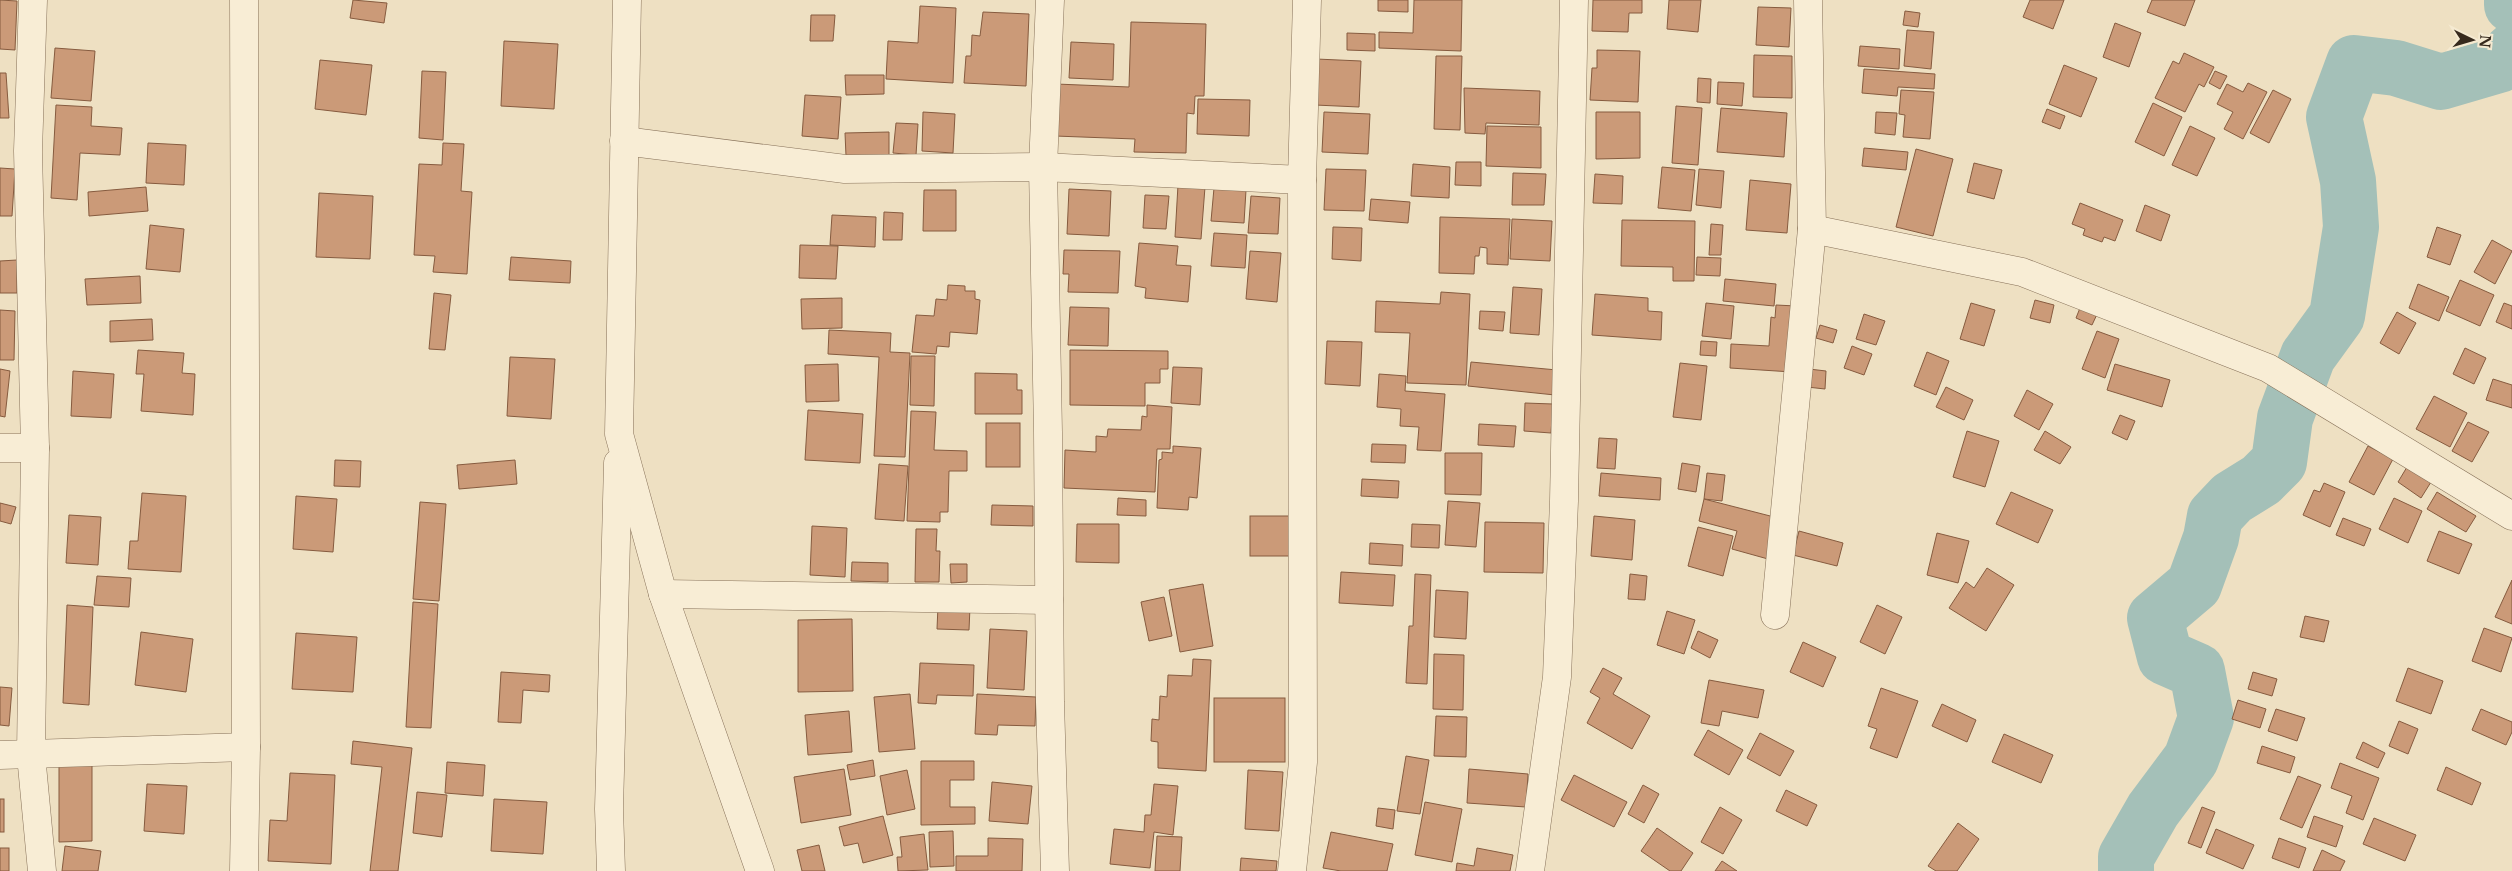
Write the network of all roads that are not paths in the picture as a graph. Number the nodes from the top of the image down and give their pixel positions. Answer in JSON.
{"nodes":[{"id":1,"x":32,"y":0,"type":"edge"},
{"id":2,"x":244,"y":0,"type":"edge"},
{"id":3,"x":627,"y":0,"type":"edge"},
{"id":4,"x":1050,"y":0,"type":"edge"},
{"id":5,"x":1307,"y":0,"type":"edge"},
{"id":6,"x":1574,"y":0,"type":"edge"},
{"id":7,"x":1808,"y":0,"type":"edge"},
{"id":8,"x":624,"y":141,"type":"junction"},
{"id":9,"x":1042,"y":166,"type":"junction"},
{"id":10,"x":1302,"y":180,"type":"junction"},
{"id":11,"x":1812,"y":229,"type":"junction"},
{"id":12,"x":619,"y":434,"type":"junction"},
{"id":13,"x":0,"y":448,"type":"edge"},
{"id":14,"x":35,"y":448,"type":"junction"},
{"id":15,"x":2512,"y":516,"type":"edge"},
{"id":16,"x":663,"y":594,"type":"junction"},
{"id":17,"x":1049,"y":600,"type":"junction"},
{"id":18,"x":1775,"y":615,"type":"dead end"},
{"id":19,"x":246,"y":747,"type":"junction"},
{"id":20,"x":0,"y":755,"type":"edge"},
{"id":21,"x":31,"y":756,"type":"junction"},
{"id":22,"x":42,"y":871,"type":"edge"},
{"id":23,"x":244,"y":871,"type":"edge"},
{"id":24,"x":612,"y":871,"type":"edge"},
{"id":25,"x":760,"y":871,"type":"edge"},
{"id":26,"x":1055,"y":871,"type":"edge"},
{"id":27,"x":1292,"y":871,"type":"edge"},
{"id":28,"x":1530,"y":871,"type":"edge"}],
"edges":[{"from":1,"to":14,"type":"street"},
{"from":2,"to":19,"type":"street"},
{"from":3,"to":8,"type":"street"},
{"from":4,"to":9,"type":"street"},
{"from":5,"to":10,"type":"street"},
{"from":6,"to":28,"type":"street"},
{"from":7,"to":11,"type":"street"},
{"from":8,"to":9,"type":"street"},
{"from":8,"to":12,"type":"street"},
{"from":9,"to":10,"type":"street"},
{"from":9,"to":17,"type":"street"},
{"from":10,"to":27,"type":"street"},
{"from":11,"to":15,"type":"street"},
{"from":11,"to":18,"type":"street"},
{"from":12,"to":16,"type":"street"},
{"from":12,"to":24,"type":"street"},
{"from":13,"to":14,"type":"street"},
{"from":14,"to":21,"type":"street"},
{"from":16,"to":17,"type":"street"},
{"from":16,"to":25,"type":"street"},
{"from":17,"to":26,"type":"street"},
{"from":19,"to":21,"type":"street"},
{"from":19,"to":23,"type":"street"},
{"from":20,"to":21,"type":"street"},
{"from":21,"to":22,"type":"street"}]}
